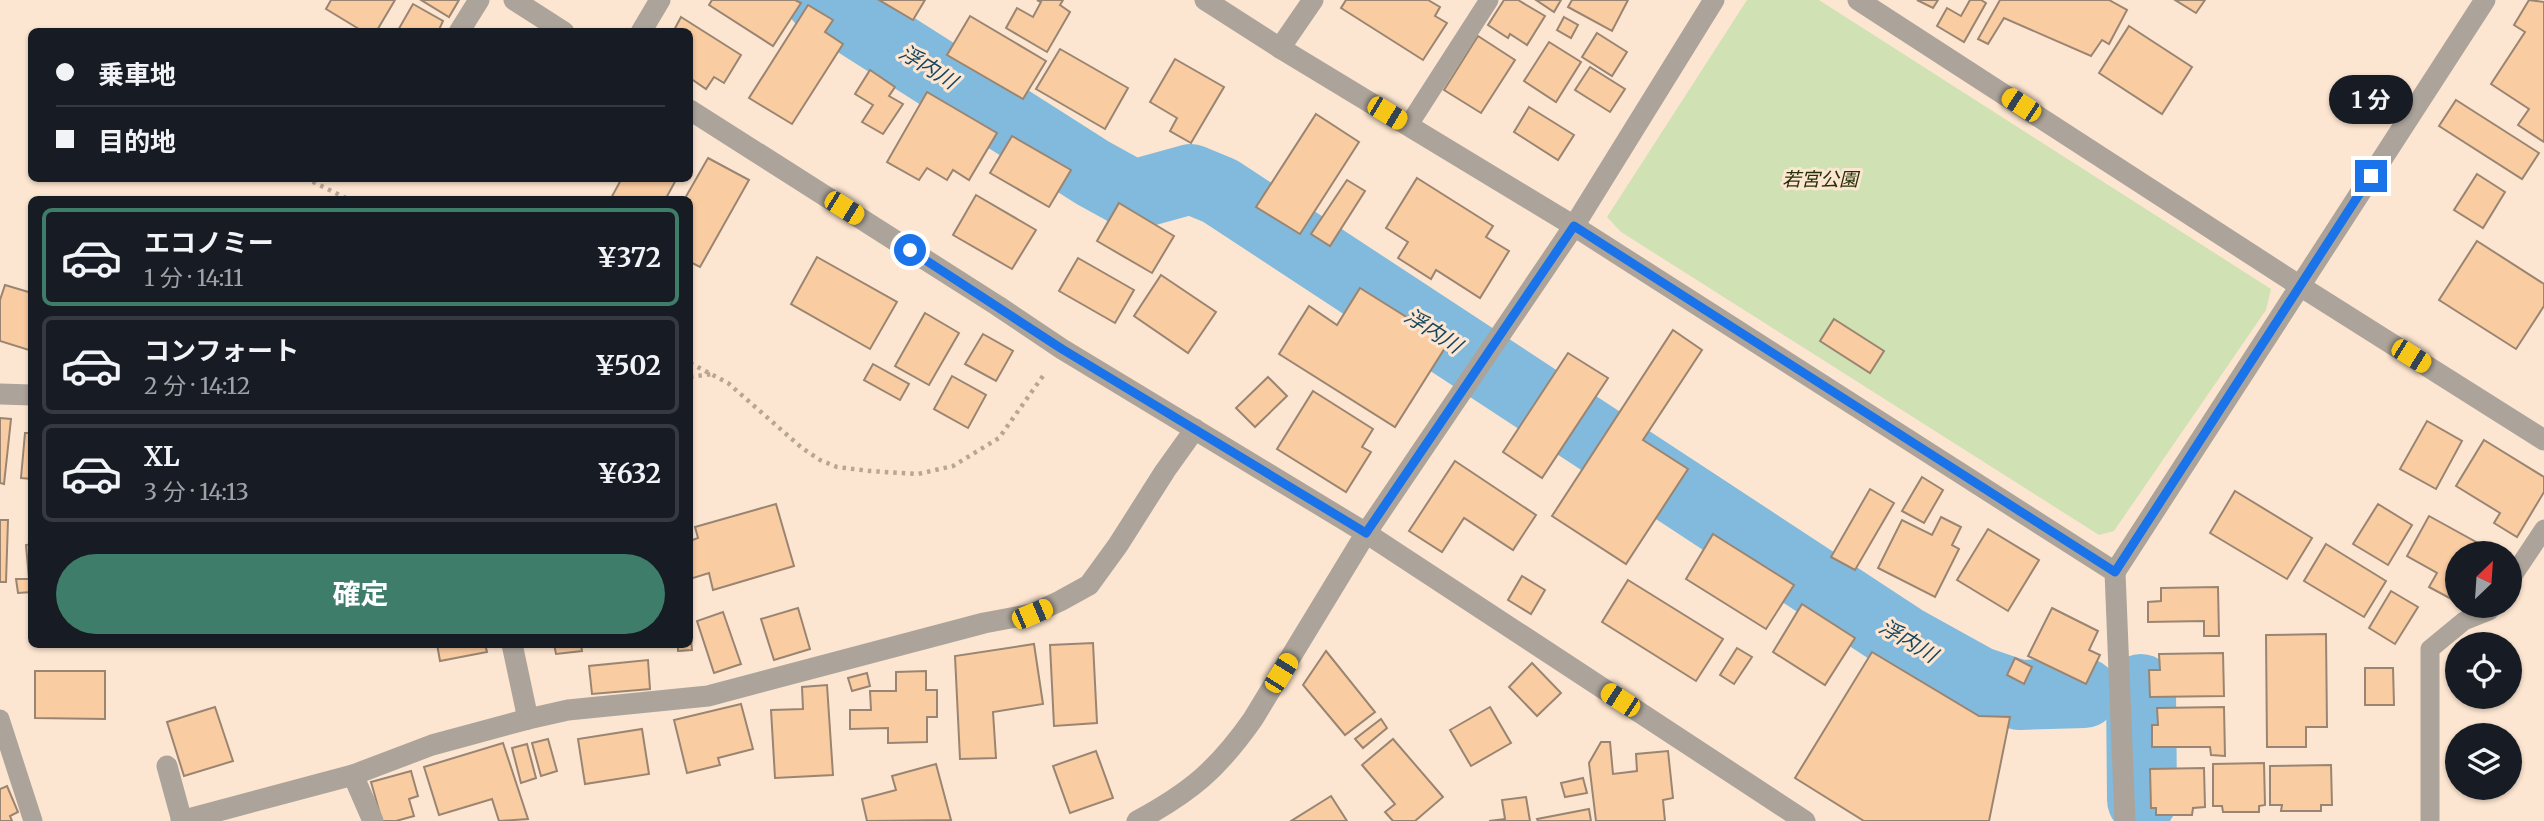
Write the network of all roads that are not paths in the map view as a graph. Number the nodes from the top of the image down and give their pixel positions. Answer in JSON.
{"nodes":[{"id":1,"x":479,"y":0,"type":"edge"},
{"id":2,"x":513,"y":0,"type":"edge"},
{"id":3,"x":660,"y":0,"type":"edge"},
{"id":4,"x":1205,"y":0,"type":"edge"},
{"id":5,"x":1312,"y":0,"type":"edge"},
{"id":6,"x":1489,"y":0,"type":"edge"},
{"id":7,"x":1714,"y":0,"type":"edge"},
{"id":8,"x":1858,"y":0,"type":"edge"},
{"id":9,"x":2485,"y":0,"type":"edge"},
{"id":10,"x":462,"y":28,"type":"edge"},
{"id":11,"x":558,"y":28,"type":"edge"},
{"id":12,"x":643,"y":28,"type":"edge"},
{"id":13,"x":1280,"y":48,"type":"junction"},
{"id":14,"x":693,"y":112,"type":"edge"},
{"id":15,"x":1408,"y":126,"type":"junction"},
{"id":16,"x":1574,"y":226,"type":"junction"},
{"id":17,"x":2300,"y":286,"type":"junction"},
{"id":18,"x":0,"y":394,"type":"edge"},
{"id":19,"x":28,"y":395,"type":"edge"},
{"id":20,"x":1195,"y":429,"type":"junction"},
{"id":21,"x":2544,"y":440,"type":"edge"},
{"id":22,"x":2544,"y":529,"type":"edge"},
{"id":23,"x":1366,"y":533,"type":"junction"},
{"id":24,"x":2522,"y":562,"type":"edge"},
{"id":25,"x":2115,"y":572,"type":"junction"},
{"id":26,"x":2472,"y":618,"type":"edge"},
{"id":27,"x":513,"y":648,"type":"edge"},
{"id":28,"x":0,"y":719,"type":"edge"},
{"id":29,"x":528,"y":719,"type":"junction"},
{"id":30,"x":167,"y":766,"type":"dead end"},
{"id":31,"x":352,"y":775,"type":"junction"},
{"id":32,"x":33,"y":821,"type":"edge"},
{"id":33,"x":181,"y":821,"type":"edge"},
{"id":34,"x":373,"y":821,"type":"edge"},
{"id":35,"x":1137,"y":821,"type":"edge"},
{"id":36,"x":1805,"y":821,"type":"edge"},
{"id":37,"x":2125,"y":821,"type":"edge"},
{"id":38,"x":2430,"y":821,"type":"edge"}],
"edges":[{"from":1,"to":10,"type":"street"},
{"from":2,"to":11,"type":"street"},
{"from":3,"to":12,"type":"street"},
{"from":4,"to":13,"type":"street"},
{"from":5,"to":13,"type":"street"},
{"from":6,"to":15,"type":"lane"},
{"from":7,"to":16,"type":"street"},
{"from":8,"to":17,"type":"street"},
{"from":9,"to":17,"type":"street"},
{"from":13,"to":15,"type":"street"},
{"from":14,"to":20,"type":"street"},
{"from":15,"to":16,"type":"street"},
{"from":16,"to":23,"type":"street"},
{"from":16,"to":25,"type":"street"},
{"from":17,"to":21,"type":"street"},
{"from":17,"to":25,"type":"street"},
{"from":18,"to":19,"type":"street"},
{"from":20,"to":23,"type":"street"},
{"from":20,"to":29,"type":"street"},
{"from":22,"to":24,"type":"lane"},
{"from":23,"to":35,"type":"street"},
{"from":23,"to":36,"type":"street"},
{"from":25,"to":37,"type":"street"},
{"from":26,"to":38,"type":"lane"},
{"from":27,"to":29,"type":"street"},
{"from":28,"to":32,"type":"lane"},
{"from":29,"to":31,"type":"street"},
{"from":30,"to":33,"type":"street"},
{"from":31,"to":33,"type":"street"},
{"from":31,"to":34,"type":"street"}]}
